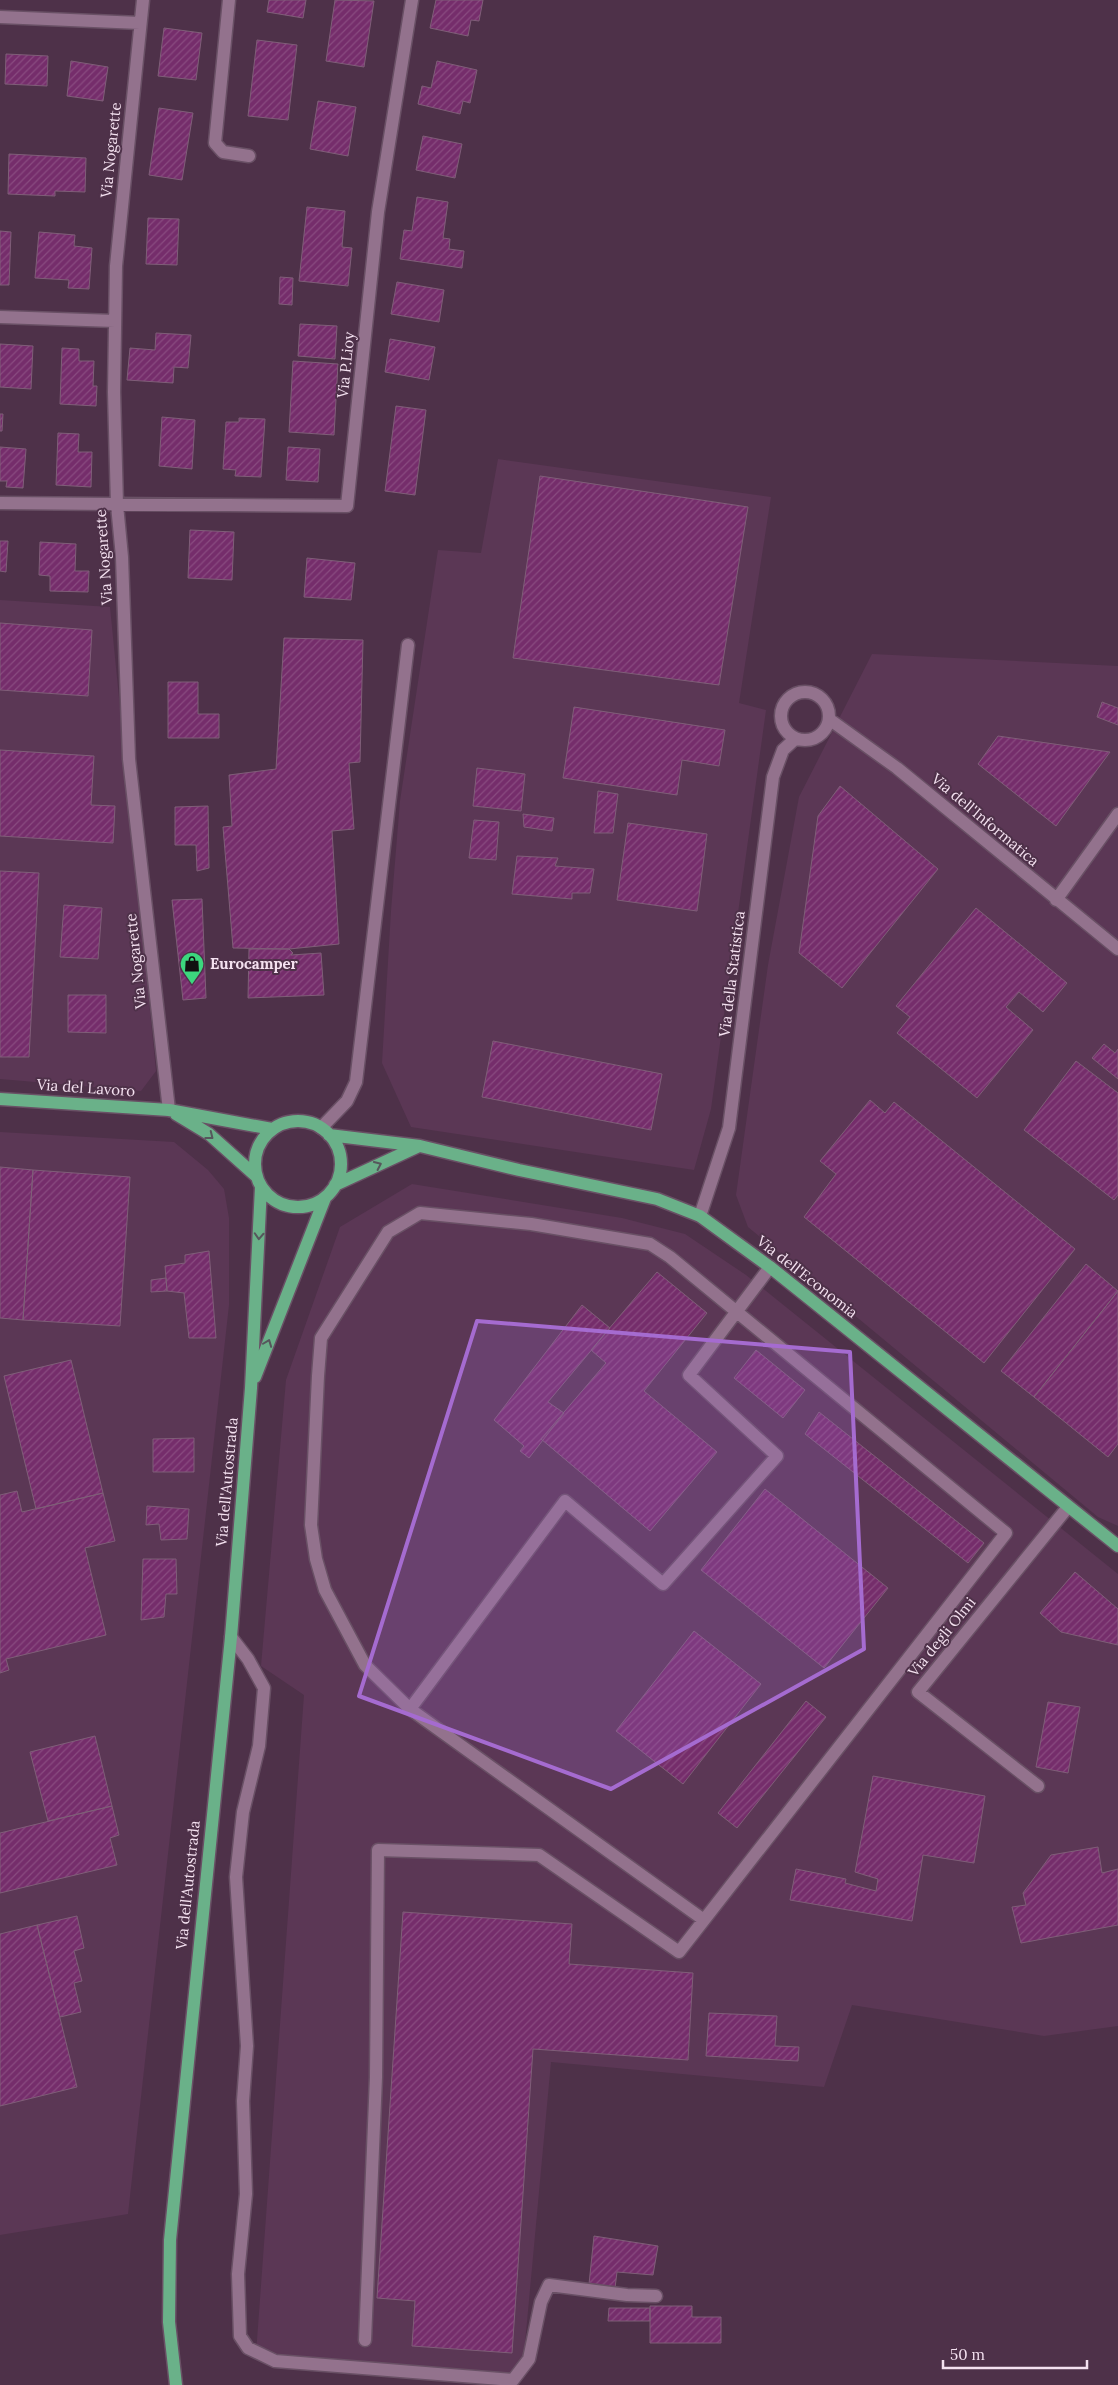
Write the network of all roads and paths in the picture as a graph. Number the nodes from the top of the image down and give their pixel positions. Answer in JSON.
{"nodes":[{"id":1,"x":143,"y":0,"type":"edge"},
{"id":2,"x":229,"y":0,"type":"edge"},
{"id":3,"x":412,"y":0,"type":"edge"},
{"id":4,"x":0,"y":17,"type":"edge"},
{"id":5,"x":140,"y":23,"type":"junction"},
{"id":6,"x":249,"y":156,"type":"dead end"},
{"id":7,"x":0,"y":317,"type":"edge"},
{"id":8,"x":115,"y":322,"type":"junction"},
{"id":9,"x":0,"y":503,"type":"edge"},
{"id":10,"x":117,"y":506,"type":"junction"},
{"id":11,"x":408,"y":644,"type":"dead end"},
{"id":12,"x":829,"y":719,"type":"junction"},
{"id":13,"x":795,"y":738,"type":"junction"},
{"id":14,"x":1118,"y":814,"type":"edge"},
{"id":15,"x":1056,"y":900,"type":"junction"},
{"id":16,"x":1118,"y":949,"type":"edge"},
{"id":17,"x":0,"y":1099,"type":"edge"},
{"id":18,"x":169,"y":1110,"type":"junction"},
{"id":19,"x":272,"y":1129,"type":"junction"},
{"id":20,"x":325,"y":1131,"type":"junction"},
{"id":21,"x":420,"y":1146,"type":"junction"},
{"id":22,"x":259,"y":1182,"type":"junction"},
{"id":23,"x":335,"y":1185,"type":"junction"},
{"id":24,"x":325,"y":1198,"type":"junction"},
{"id":25,"x":700,"y":1216,"type":"junction"},
{"id":26,"x":770,"y":1267,"type":"junction"},
{"id":27,"x":737,"y":1312,"type":"junction"},
{"id":28,"x":251,"y":1388,"type":"junction"},
{"id":29,"x":1068,"y":1507,"type":"junction"},
{"id":30,"x":1118,"y":1546,"type":"edge"},
{"id":31,"x":231,"y":1637,"type":"junction"},
{"id":32,"x":410,"y":1709,"type":"junction"},
{"id":33,"x":1038,"y":1786,"type":"dead end"},
{"id":34,"x":704,"y":1920,"type":"junction"},
{"id":35,"x":656,"y":2296,"type":"dead end"},
{"id":36,"x":365,"y":2340,"type":"dead end"},
{"id":37,"x":176,"y":2385,"type":"edge"}],
"edges":[{"from":1,"to":5,"type":"street","name":"Via Nogarette"},
{"from":2,"to":6,"type":"street"},
{"from":3,"to":10,"type":"street","name":"Via P.Lioy"},
{"from":4,"to":5,"type":"street"},
{"from":5,"to":8,"type":"street","name":"Via Nogarette"},
{"from":7,"to":8,"type":"street"},
{"from":8,"to":10,"type":"street","name":"Via Nogarette"},
{"from":9,"to":10,"type":"street"},
{"from":10,"to":18,"type":"street","name":"Via Nogarette"},
{"from":11,"to":20,"type":"street"},
{"from":12,"to":13,"type":"street"},
{"from":12,"to":13,"type":"street"},
{"from":12,"to":15,"type":"street","name":"Via dell'Informatica"},
{"from":13,"to":25,"type":"street","name":"Via della Statistica"},
{"from":14,"to":15,"type":"street"},
{"from":15,"to":16,"type":"street","name":"Via dell'Informatica"},
{"from":17,"to":18,"type":"main road","name":"Via del Lavoro"},
{"from":18,"to":19,"type":"main road","name":"Via del Lavoro"},
{"from":18,"to":22,"type":"main road","name":"Via del Lavoro","one_way":true},
{"from":19,"to":20,"type":"main road"},
{"from":19,"to":22,"type":"main road","name":"Via dell'Autostrada"},
{"from":20,"to":21,"type":"main road","name":"Via dell'Economia"},
{"from":20,"to":23,"type":"main road","name":"Via dell'Autostrada"},
{"from":23,"to":21,"type":"main road","one_way":true},
{"from":21,"to":25,"type":"main road","name":"Via dell'Economia"},
{"from":22,"to":24,"type":"main road"},
{"from":22,"to":28,"type":"main road","name":"Via dell'Autostrada","one_way":true},
{"from":23,"to":24,"type":"main road","name":"Via dell'Autostrada"},
{"from":28,"to":24,"type":"main road","name":"Via dell'Autostrada","one_way":true},
{"from":25,"to":26,"type":"main road","name":"Via dell'Economia"},
{"from":26,"to":27,"type":"street"},
{"from":26,"to":29,"type":"main road","name":"Via dell'Economia"},
{"from":27,"to":32,"type":"street"},
{"from":27,"to":32,"type":"street"},
{"from":27,"to":34,"type":"street"},
{"from":28,"to":31,"type":"main road","name":"Via dell'Autostrada"},
{"from":29,"to":30,"type":"main road","name":"Via dell'Economia"},
{"from":29,"to":33,"type":"street","name":"Via degli Olmi"},
{"from":31,"to":35,"type":"street"},
{"from":31,"to":37,"type":"main road","name":"Via dell'Autostrada"},
{"from":32,"to":34,"type":"street"},
{"from":34,"to":36,"type":"street"}]}
